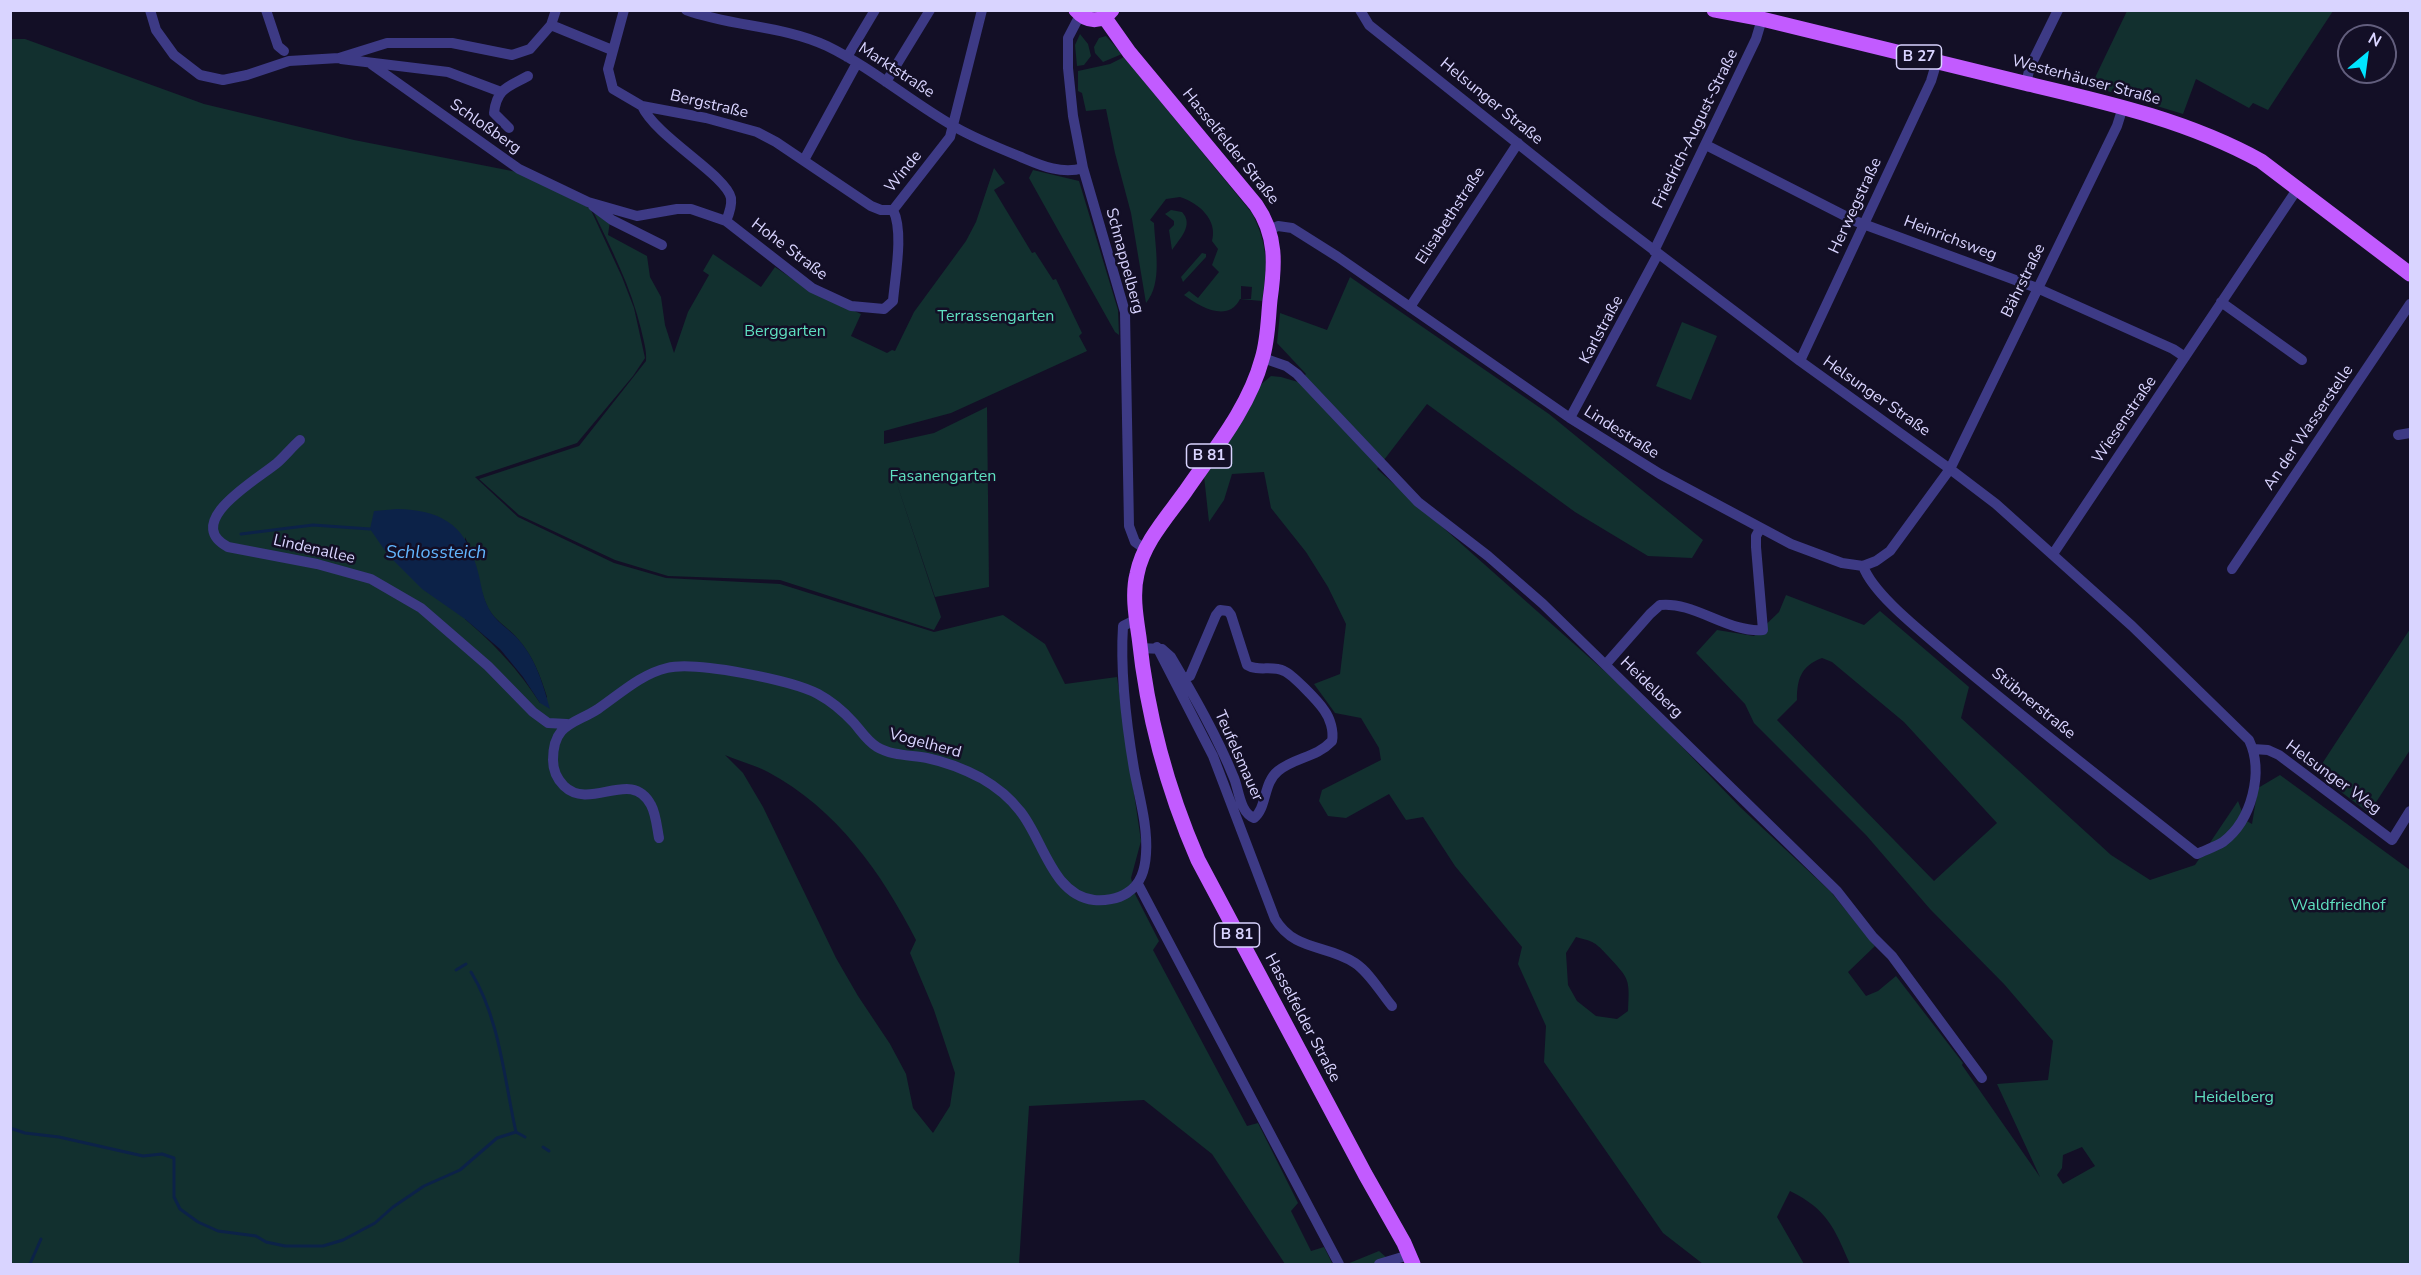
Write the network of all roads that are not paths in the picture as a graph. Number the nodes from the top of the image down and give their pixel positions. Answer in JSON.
{"nodes":[{"id":1,"x":150,"y":10,"type":"edge"},
{"id":2,"x":266,"y":10,"type":"edge"},
{"id":3,"x":556,"y":10,"type":"edge"},
{"id":4,"x":624,"y":10,"type":"edge"},
{"id":5,"x":686,"y":10,"type":"edge"},
{"id":6,"x":875,"y":10,"type":"edge"},
{"id":7,"x":930,"y":10,"type":"edge"},
{"id":8,"x":982,"y":10,"type":"edge"},
{"id":9,"x":1360,"y":10,"type":"edge"},
{"id":10,"x":1714,"y":10,"type":"edge"},
{"id":11,"x":2058,"y":10,"type":"edge"},
{"id":12,"x":1078,"y":13,"type":"edge"},
{"id":13,"x":1109,"y":14,"type":"edge"},
{"id":14,"x":1762,"y":19,"type":"junction"},
{"id":15,"x":551,"y":25,"type":"junction"},
{"id":16,"x":612,"y":50,"type":"junction"},
{"id":17,"x":284,"y":51,"type":"dead end"},
{"id":18,"x":339,"y":58,"type":"junction"},
{"id":19,"x":852,"y":60,"type":"junction"},
{"id":20,"x":1937,"y":62,"type":"junction"},
{"id":21,"x":371,"y":64,"type":"junction"},
{"id":22,"x":528,"y":76,"type":"dead end"},
{"id":23,"x":886,"y":82,"type":"junction"},
{"id":24,"x":2026,"y":83,"type":"junction"},
{"id":25,"x":501,"y":92,"type":"junction"},
{"id":26,"x":642,"y":106,"type":"junction"},
{"id":27,"x":2123,"y":107,"type":"junction"},
{"id":28,"x":954,"y":126,"type":"junction"},
{"id":29,"x":509,"y":128,"type":"dead end"},
{"id":30,"x":1518,"y":142,"type":"junction"},
{"id":31,"x":1706,"y":145,"type":"junction"},
{"id":32,"x":804,"y":160,"type":"junction"},
{"id":33,"x":1083,"y":168,"type":"junction"},
{"id":34,"x":2298,"y":188,"type":"junction"},
{"id":35,"x":588,"y":202,"type":"junction"},
{"id":36,"x":677,"y":208,"type":"joint"},
{"id":37,"x":893,"y":210,"type":"junction"},
{"id":38,"x":726,"y":221,"type":"junction"},
{"id":39,"x":1864,"y":224,"type":"junction"},
{"id":40,"x":1269,"y":230,"type":"junction"},
{"id":41,"x":662,"y":245,"type":"dead end"},
{"id":42,"x":1656,"y":253,"type":"junction"},
{"id":43,"x":2410,"y":274,"type":"edge"},
{"id":44,"x":2037,"y":288,"type":"junction"},
{"id":45,"x":2221,"y":302,"type":"junction"},
{"id":46,"x":2410,"y":304,"type":"edge"},
{"id":47,"x":1410,"y":307,"type":"junction"},
{"id":48,"x":884,"y":309,"type":"joint"},
{"id":49,"x":2185,"y":357,"type":"junction"},
{"id":50,"x":1263,"y":358,"type":"junction"},
{"id":51,"x":2302,"y":360,"type":"dead end"},
{"id":52,"x":1800,"y":362,"type":"junction"},
{"id":53,"x":1570,"y":418,"type":"junction"},
{"id":54,"x":2410,"y":433,"type":"edge"},
{"id":55,"x":2398,"y":435,"type":"dead end"},
{"id":56,"x":300,"y":440,"type":"dead end"},
{"id":57,"x":1950,"y":469,"type":"junction"},
{"id":58,"x":1760,"y":529,"type":"junction"},
{"id":59,"x":1145,"y":549,"type":"junction"},
{"id":60,"x":2053,"y":554,"type":"junction"},
{"id":61,"x":1863,"y":566,"type":"junction"},
{"id":62,"x":2232,"y":568,"type":"dead end"},
{"id":63,"x":1137,"y":619,"type":"junction"},
{"id":64,"x":1157,"y":647,"type":"junction"},
{"id":65,"x":1140,"y":648,"type":"junction"},
{"id":66,"x":1606,"y":664,"type":"junction"},
{"id":67,"x":1184,"y":678,"type":"junction"},
{"id":68,"x":567,"y":724,"type":"junction"},
{"id":69,"x":2253,"y":749,"type":"junction"},
{"id":70,"x":2410,"y":811,"type":"edge"},
{"id":71,"x":659,"y":838,"type":"dead end"},
{"id":72,"x":1138,"y":884,"type":"junction"},
{"id":73,"x":1392,"y":1006,"type":"dead end"},
{"id":74,"x":1982,"y":1078,"type":"dead end"},
{"id":75,"x":1411,"y":1260,"type":"edge"},
{"id":76,"x":1339,"y":1264,"type":"edge"},
{"id":77,"x":1379,"y":1264,"type":"edge"}],
"edges":[{"from":1,"to":18,"type":"street"},
{"from":2,"to":17,"type":"street"},
{"from":3,"to":15,"type":"street"},
{"from":4,"to":16,"type":"street"},
{"from":5,"to":19,"type":"street","name":"Marktstraße"},
{"from":6,"to":19,"type":"street"},
{"from":7,"to":23,"type":"street"},
{"from":8,"to":28,"type":"street","name":"Winde"},
{"from":9,"to":30,"type":"street","name":"Helsunger Straße"},
{"from":10,"to":14,"type":"main road","name":"Westerhäuser Straße","number":"B 27"},
{"from":11,"to":24,"type":"street"},
{"from":12,"to":13,"type":"main road"},
{"from":12,"to":33,"type":"street","name":"Schnappelberg"},
{"from":13,"to":40,"type":"main road","name":"Hasselfelder Straße","number":"B 81"},
{"from":14,"to":20,"type":"main road","name":"Westerhäuser Straße","number":"B 27"},
{"from":14,"to":31,"type":"street","name":"Friedrich-August-Straße"},
{"from":15,"to":16,"type":"street"},
{"from":15,"to":18,"type":"street"},
{"from":16,"to":26,"type":"street","name":"Bergstraße"},
{"from":18,"to":21,"type":"street"},
{"from":19,"to":23,"type":"street","name":"Marktstraße"},
{"from":19,"to":32,"type":"street"},
{"from":20,"to":24,"type":"main road","name":"Westerhäuser Straße","number":"B 27"},
{"from":20,"to":39,"type":"street","name":"Herwegstraße"},
{"from":21,"to":25,"type":"street"},
{"from":21,"to":35,"type":"street","name":"Schloßberg"},
{"from":22,"to":25,"type":"street"},
{"from":23,"to":28,"type":"street","name":"Marktstraße"},
{"from":24,"to":27,"type":"main road","name":"Westerhäuser Straße","number":"B 27"},
{"from":25,"to":29,"type":"street"},
{"from":26,"to":32,"type":"street","name":"Bergstraße"},
{"from":26,"to":38,"type":"street"},
{"from":27,"to":34,"type":"main road","name":"Westerhäuser Straße","number":"B 27"},
{"from":27,"to":44,"type":"street","name":"Bährstraße"},
{"from":28,"to":33,"type":"street","name":"Marktstraße"},
{"from":28,"to":37,"type":"street","name":"Winde"},
{"from":30,"to":42,"type":"street","name":"Helsunger Straße"},
{"from":30,"to":47,"type":"street","name":"Elisabethstraße"},
{"from":31,"to":39,"type":"street","name":"Heinrichsweg"},
{"from":31,"to":42,"type":"street","name":"Friedrich-August-Straße"},
{"from":32,"to":37,"type":"street","name":"Bergstraße"},
{"from":33,"to":59,"type":"street","name":"Schnappelberg"},
{"from":34,"to":43,"type":"main road","name":"Westerhäuser Straße","number":"B 27"},
{"from":34,"to":45,"type":"street","name":"Wiesenstraße"},
{"from":35,"to":36,"type":"street","name":"Schloßberg"},
{"from":35,"to":41,"type":"street","name":"Schloßberg"},
{"from":36,"to":38,"type":"street","name":"Hohe Straße"},
{"from":37,"to":48,"type":"street","name":"Winde"},
{"from":38,"to":48,"type":"street","name":"Hohe Straße"},
{"from":39,"to":44,"type":"street","name":"Heinrichsweg"},
{"from":39,"to":52,"type":"street","name":"Herwegstraße"},
{"from":40,"to":47,"type":"street","name":"Lindestraße"},
{"from":40,"to":50,"type":"main road","name":"Hasselfelder Straße","number":"B 81"},
{"from":42,"to":52,"type":"street","name":"Helsunger Straße"},
{"from":42,"to":53,"type":"street","name":"Karlstraße"},
{"from":44,"to":49,"type":"street","name":"Heinrichsweg"},
{"from":44,"to":57,"type":"street","name":"Bährstraße"},
{"from":45,"to":49,"type":"street","name":"Wiesenstraße"},
{"from":45,"to":51,"type":"street"},
{"from":46,"to":62,"type":"street","name":"An der Wasserstelle"},
{"from":47,"to":53,"type":"street","name":"Lindestraße"},
{"from":49,"to":60,"type":"street","name":"Wiesenstraße"},
{"from":50,"to":59,"type":"main road","name":"Hasselfelder Straße","number":"B 81"},
{"from":50,"to":66,"type":"street","name":"Heidelberg"},
{"from":52,"to":57,"type":"street","name":"Helsunger Straße"},
{"from":53,"to":58,"type":"street","name":"Lindestraße"},
{"from":54,"to":55,"type":"street"},
{"from":56,"to":68,"type":"street","name":"Lindenallee"},
{"from":57,"to":60,"type":"street","name":"Helsunger Straße"},
{"from":57,"to":61,"type":"street"},
{"from":58,"to":61,"type":"street","name":"Lindestraße"},
{"from":58,"to":66,"type":"street"},
{"from":59,"to":63,"type":"main road","name":"Hasselfelder Straße","number":"B 81"},
{"from":60,"to":69,"type":"street","name":"Helsunger Straße"},
{"from":61,"to":69,"type":"street","name":"Stübnerstraße"},
{"from":63,"to":65,"type":"main road","name":"Hasselfelder Straße","number":"B 81"},
{"from":63,"to":72,"type":"street"},
{"from":64,"to":65,"type":"street"},
{"from":64,"to":67,"type":"street","name":"Teufelsmauer"},
{"from":64,"to":73,"type":"street"},
{"from":65,"to":75,"type":"main road","name":"Hasselfelder Straße","number":"B 81"},
{"from":66,"to":74,"type":"street","name":"Heidelberg"},
{"from":67,"to":67,"type":"street","name":"Teufelsmauer"},
{"from":68,"to":71,"type":"street"},
{"from":68,"to":72,"type":"street","name":"Vogelherd"},
{"from":69,"to":70,"type":"street","name":"Helsunger Weg"},
{"from":72,"to":76,"type":"street"},
{"from":75,"to":77,"type":"street"}]}
